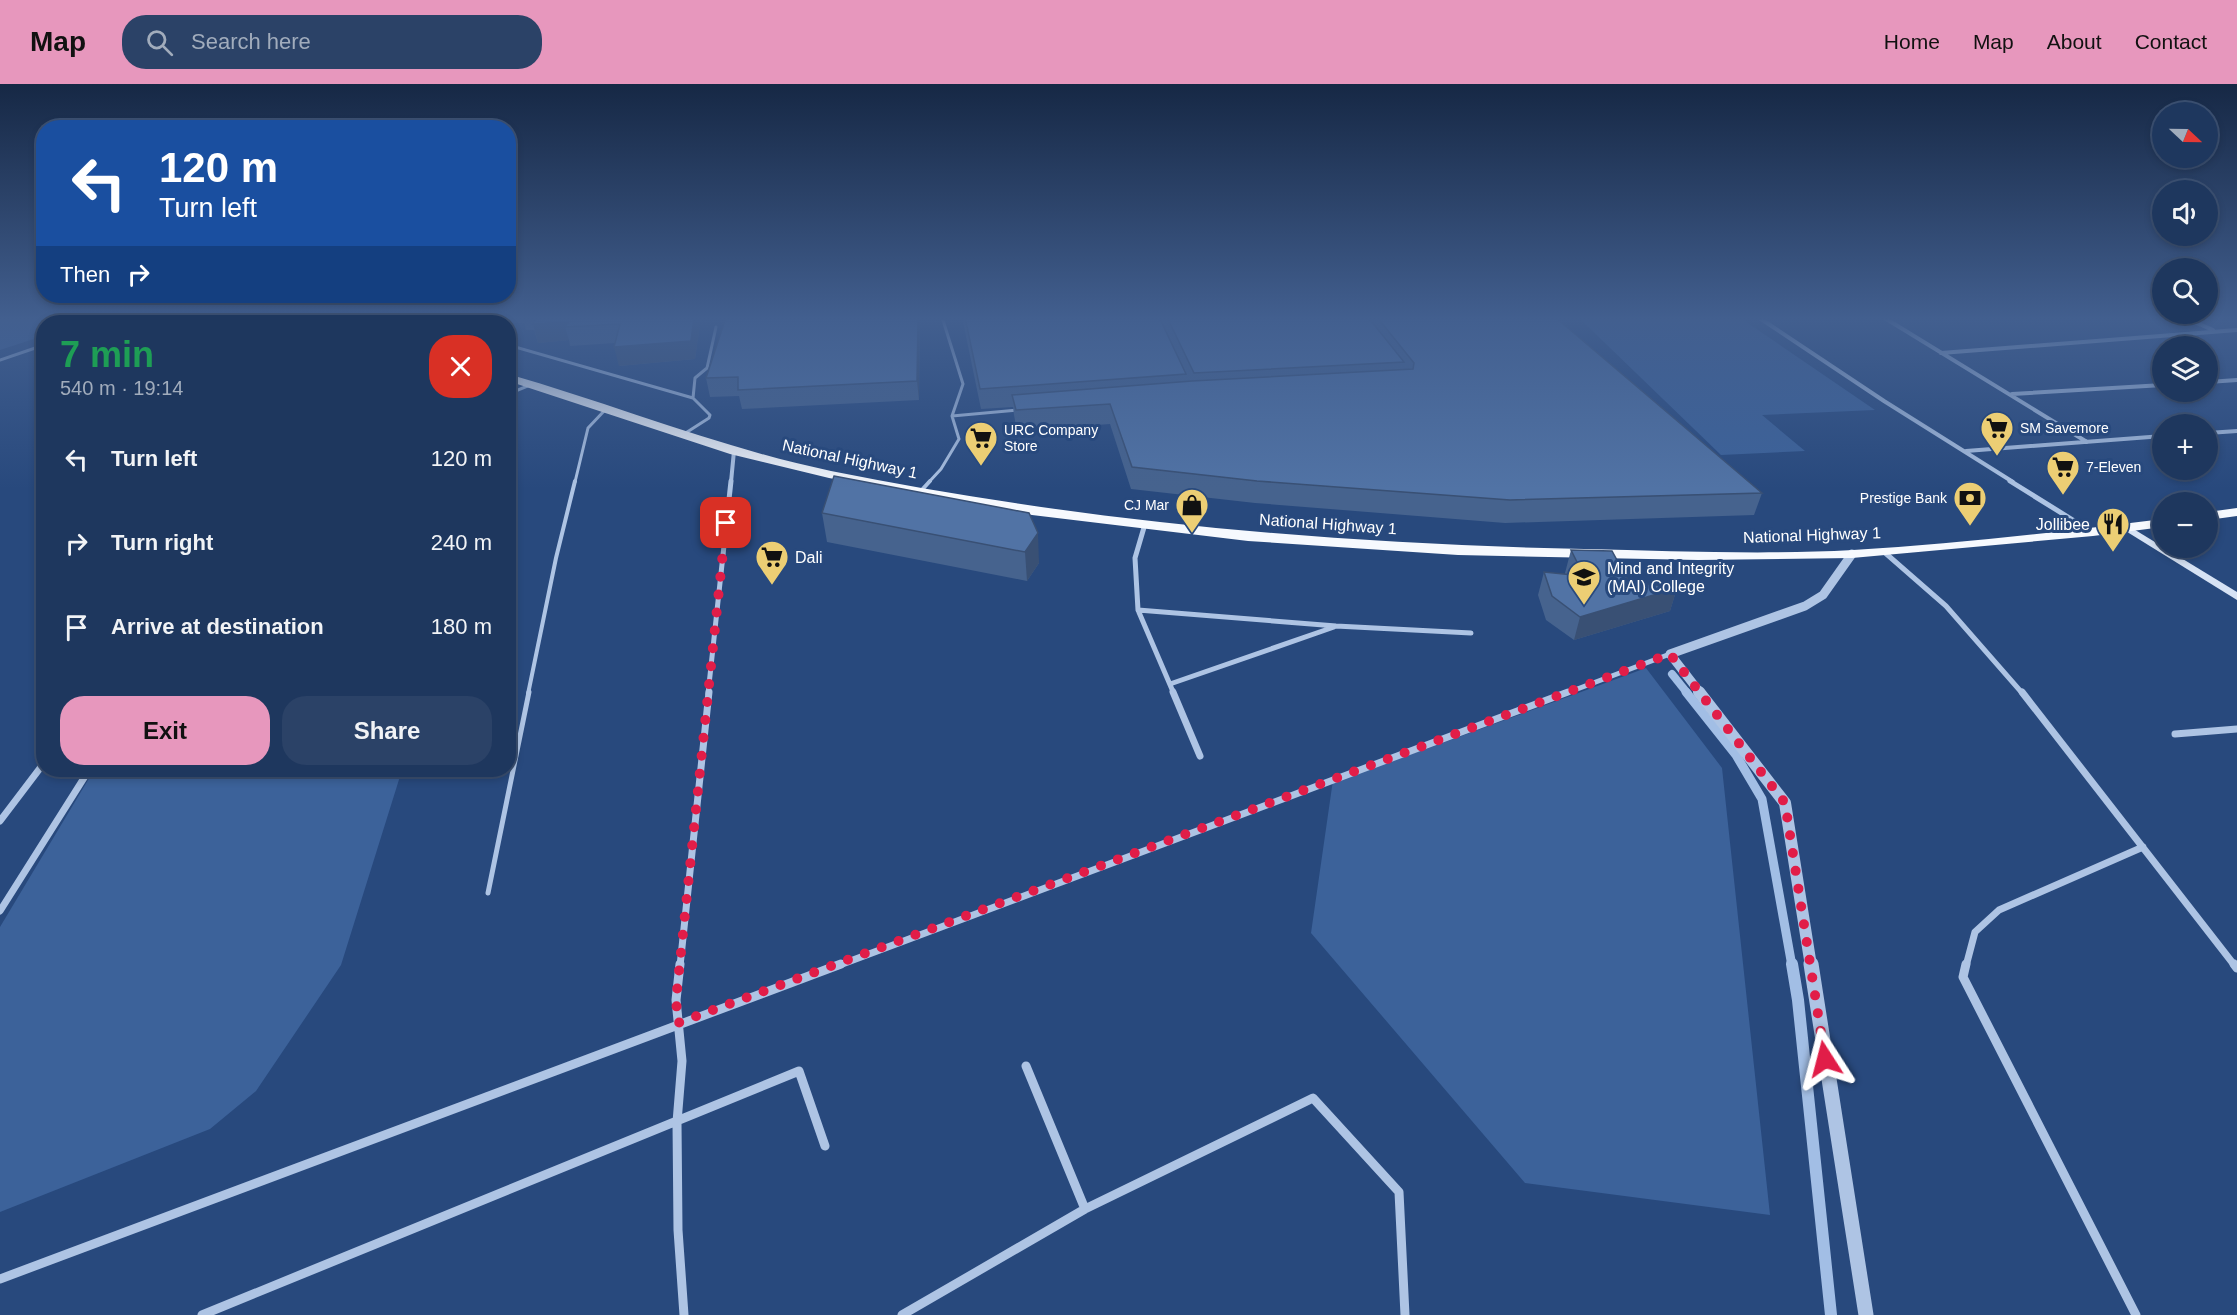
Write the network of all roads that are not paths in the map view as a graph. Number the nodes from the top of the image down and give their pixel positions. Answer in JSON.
{"nodes":[{"id":1,"x":607,"y":374,"type":"edge"},
{"id":2,"x":699,"y":374,"type":"edge"},
{"id":3,"x":960,"y":374,"type":"edge"},
{"id":4,"x":1844,"y":374,"type":"edge"},
{"id":5,"x":1978,"y":374,"type":"edge"},
{"id":6,"x":516,"y":380,"type":"edge"},
{"id":7,"x":2237,"y":380,"type":"edge"},
{"id":8,"x":2218,"y":381,"type":"edge"},
{"id":9,"x":530,"y":385,"type":"junction"},
{"id":10,"x":2152,"y":386,"type":"edge"},
{"id":11,"x":516,"y":391,"type":"edge"},
{"id":12,"x":2011,"y":394,"type":"junction"},
{"id":13,"x":693,"y":398,"type":"junction"},
{"id":14,"x":605,"y":410,"type":"junction"},
{"id":15,"x":1023,"y":410,"type":"edge"},
{"id":16,"x":952,"y":416,"type":"junction"},
{"id":17,"x":2237,"y":431,"type":"edge"},
{"id":18,"x":2218,"y":432,"type":"edge"},
{"id":19,"x":681,"y":435,"type":"junction"},
{"id":20,"x":2152,"y":437,"type":"edge"},
{"id":21,"x":2087,"y":442,"type":"junction"},
{"id":22,"x":734,"y":451,"type":"junction"},
{"id":23,"x":1965,"y":451,"type":"junction"},
{"id":24,"x":920,"y":492,"type":"junction"},
{"id":25,"x":2237,"y":512,"type":"edge"},
{"id":26,"x":2218,"y":515,"type":"edge"},
{"id":27,"x":1145,"y":524,"type":"junction"},
{"id":28,"x":2152,"y":525,"type":"edge"},
{"id":29,"x":2127,"y":528,"type":"junction"},
{"id":30,"x":2092,"y":532,"type":"junction"},
{"id":31,"x":1883,"y":551,"type":"junction"},
{"id":32,"x":1852,"y":554,"type":"junction"},
{"id":33,"x":2237,"y":597,"type":"edge"},
{"id":34,"x":1138,"y":610,"type":"junction"},
{"id":35,"x":1336,"y":626,"type":"junction"},
{"id":36,"x":1471,"y":633,"type":"dead end"},
{"id":37,"x":1670,"y":654,"type":"junction"},
{"id":38,"x":1170,"y":684,"type":"junction"},
{"id":39,"x":2237,"y":729,"type":"edge"},
{"id":40,"x":2175,"y":734,"type":"dead end"},
{"id":41,"x":516,"y":755,"type":"edge"},
{"id":42,"x":1200,"y":756,"type":"dead end"},
{"id":43,"x":36,"y":774,"type":"edge"},
{"id":44,"x":85,"y":777,"type":"edge"},
{"id":45,"x":512,"y":777,"type":"edge"},
{"id":46,"x":0,"y":821,"type":"edge"},
{"id":47,"x":2143,"y":847,"type":"junction"},
{"id":48,"x":488,"y":893,"type":"dead end"},
{"id":49,"x":0,"y":910,"type":"edge"},
{"id":50,"x":2237,"y":968,"type":"edge"},
{"id":51,"x":678,"y":1023,"type":"junction"},
{"id":52,"x":1026,"y":1066,"type":"dead end"},
{"id":53,"x":677,"y":1122,"type":"junction"},
{"id":54,"x":825,"y":1146,"type":"dead end"},
{"id":55,"x":1085,"y":1209,"type":"junction"},
{"id":56,"x":0,"y":1279,"type":"edge"},
{"id":57,"x":202,"y":1315,"type":"edge"},
{"id":58,"x":684,"y":1315,"type":"edge"},
{"id":59,"x":902,"y":1315,"type":"edge"},
{"id":60,"x":1405,"y":1315,"type":"edge"},
{"id":61,"x":1866,"y":1315,"type":"edge"},
{"id":62,"x":2136,"y":1315,"type":"edge"}],
"edges":[{"from":1,"to":13,"type":"lane"},
{"from":2,"to":13,"type":"lane"},
{"from":3,"to":16,"type":"lane"},
{"from":4,"to":23,"type":"street"},
{"from":5,"to":12,"type":"street"},
{"from":6,"to":9,"type":"highway","name":"National Highway 1"},
{"from":7,"to":8,"type":"street"},
{"from":9,"to":11,"type":"lane"},
{"from":9,"to":14,"type":"highway","name":"National Highway 1"},
{"from":10,"to":12,"type":"street"},
{"from":12,"to":21,"type":"street"},
{"from":13,"to":19,"type":"lane"},
{"from":14,"to":19,"type":"highway","name":"National Highway 1"},
{"from":14,"to":41,"type":"lane"},
{"from":15,"to":16,"type":"lane"},
{"from":16,"to":24,"type":"lane"},
{"from":17,"to":18,"type":"street"},
{"from":19,"to":22,"type":"highway","name":"National Highway 1"},
{"from":20,"to":21,"type":"street"},
{"from":21,"to":23,"type":"street"},
{"from":22,"to":24,"type":"highway","name":"National Highway 1"},
{"from":22,"to":51,"type":"street"},
{"from":23,"to":30,"type":"street"},
{"from":24,"to":27,"type":"highway","name":"National Highway 1"},
{"from":25,"to":26,"type":"highway"},
{"from":27,"to":32,"type":"highway","name":"National Highway 1"},
{"from":27,"to":34,"type":"street"},
{"from":28,"to":29,"type":"highway","name":"National Highway 1"},
{"from":29,"to":30,"type":"highway","name":"National Highway 1"},
{"from":29,"to":33,"type":"main road"},
{"from":30,"to":31,"type":"highway","name":"National Highway 1"},
{"from":31,"to":32,"type":"highway","name":"National Highway 1"},
{"from":31,"to":47,"type":"street"},
{"from":32,"to":37,"type":"street"},
{"from":34,"to":35,"type":"street"},
{"from":34,"to":38,"type":"street"},
{"from":35,"to":36,"type":"street"},
{"from":35,"to":38,"type":"street"},
{"from":37,"to":51,"type":"street"},
{"from":37,"to":61,"type":"street"},
{"from":38,"to":42,"type":"street"},
{"from":39,"to":40,"type":"street"},
{"from":43,"to":46,"type":"street"},
{"from":44,"to":49,"type":"street"},
{"from":45,"to":48,"type":"lane"},
{"from":47,"to":50,"type":"street"},
{"from":47,"to":62,"type":"street"},
{"from":51,"to":53,"type":"street"},
{"from":51,"to":56,"type":"street"},
{"from":52,"to":55,"type":"street"},
{"from":53,"to":54,"type":"street"},
{"from":53,"to":57,"type":"street"},
{"from":53,"to":58,"type":"street"},
{"from":55,"to":59,"type":"street"},
{"from":55,"to":60,"type":"street"}]}
